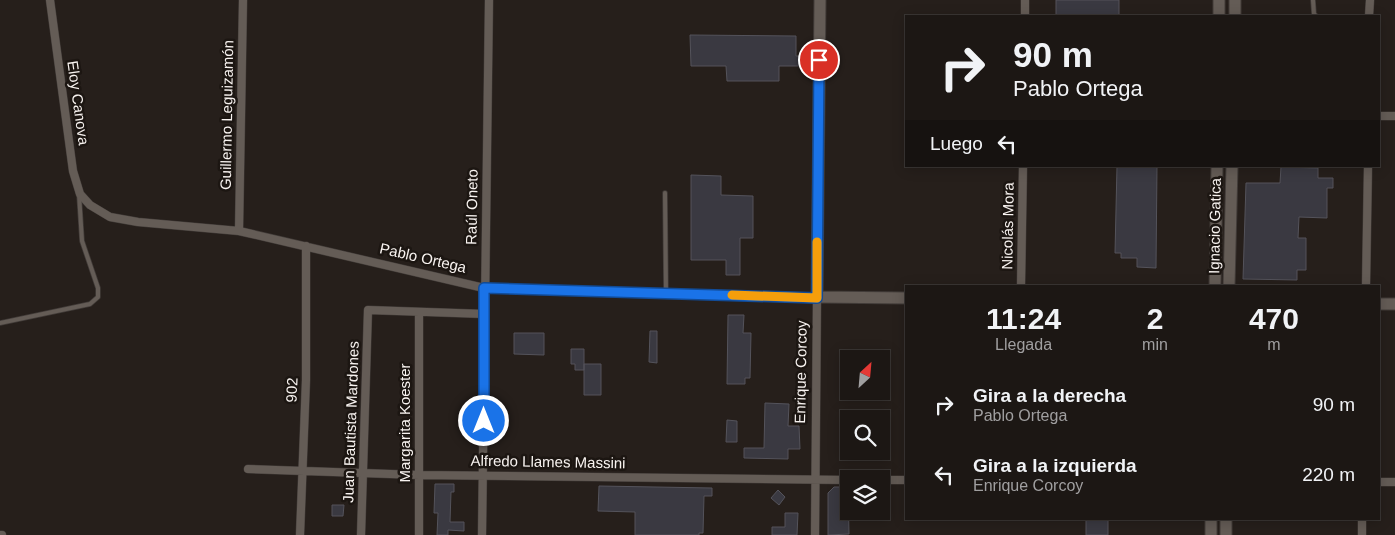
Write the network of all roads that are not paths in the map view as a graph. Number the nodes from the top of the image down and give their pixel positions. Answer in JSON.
{"nodes":[{"id":1,"x":50,"y":0,"type":"edge"},
{"id":2,"x":243,"y":0,"type":"edge"},
{"id":3,"x":489,"y":0,"type":"edge"},
{"id":4,"x":820,"y":0,"type":"edge"},
{"id":5,"x":1025,"y":0,"type":"edge"},
{"id":6,"x":1219,"y":0,"type":"edge"},
{"id":7,"x":1235,"y":0,"type":"edge"},
{"id":8,"x":1312,"y":0,"type":"edge"},
{"id":9,"x":1370,"y":0,"type":"edge"},
{"id":10,"x":1025,"y":15,"type":"edge"},
{"id":11,"x":1219,"y":15,"type":"edge"},
{"id":12,"x":1235,"y":15,"type":"edge"},
{"id":13,"x":1315,"y":15,"type":"edge"},
{"id":14,"x":1369,"y":15,"type":"edge"},
{"id":15,"x":1380,"y":116,"type":"edge"},
{"id":16,"x":1395,"y":116,"type":"edge"},
{"id":17,"x":1023,"y":167,"type":"edge"},
{"id":18,"x":1216,"y":167,"type":"edge"},
{"id":19,"x":1232,"y":167,"type":"edge"},
{"id":20,"x":1368,"y":167,"type":"edge"},
{"id":21,"x":79,"y":190,"type":"junction"},
{"id":22,"x":665,"y":193,"type":"dead end"},
{"id":23,"x":90,"y":205,"type":"joint"},
{"id":24,"x":239,"y":231,"type":"junction"},
{"id":25,"x":306,"y":246,"type":"junction"},
{"id":26,"x":1022,"y":285,"type":"edge"},
{"id":27,"x":1215,"y":285,"type":"edge"},
{"id":28,"x":1229,"y":285,"type":"edge"},
{"id":29,"x":1366,"y":285,"type":"edge"},
{"id":30,"x":484,"y":288,"type":"junction"},
{"id":31,"x":666,"y":293,"type":"junction"},
{"id":32,"x":817,"y":298,"type":"junction"},
{"id":33,"x":905,"y":298,"type":"edge"},
{"id":34,"x":1380,"y":304,"type":"edge"},
{"id":35,"x":1395,"y":304,"type":"edge"},
{"id":36,"x":419,"y":312,"type":"junction"},
{"id":37,"x":485,"y":314,"type":"junction"},
{"id":38,"x":0,"y":323,"type":"edge"},
{"id":39,"x":248,"y":469,"type":"dead end"},
{"id":40,"x":303,"y":470,"type":"junction"},
{"id":41,"x":363,"y":472,"type":"junction"},
{"id":42,"x":419,"y":475,"type":"junction"},
{"id":43,"x":484,"y":475,"type":"junction"},
{"id":44,"x":815,"y":480,"type":"junction"},
{"id":45,"x":840,"y":480,"type":"edge"},
{"id":46,"x":890,"y":480,"type":"edge"},
{"id":47,"x":905,"y":480,"type":"edge"},
{"id":48,"x":1380,"y":482,"type":"edge"},
{"id":49,"x":1395,"y":482,"type":"edge"},
{"id":50,"x":1211,"y":520,"type":"edge"},
{"id":51,"x":1226,"y":520,"type":"edge"},
{"id":52,"x":1362,"y":520,"type":"edge"},
{"id":53,"x":300,"y":535,"type":"edge"},
{"id":54,"x":361,"y":535,"type":"edge"},
{"id":55,"x":419,"y":535,"type":"edge"},
{"id":56,"x":482,"y":535,"type":"edge"},
{"id":57,"x":815,"y":535,"type":"edge"},
{"id":58,"x":1211,"y":535,"type":"edge"},
{"id":59,"x":1226,"y":535,"type":"edge"},
{"id":60,"x":1362,"y":535,"type":"edge"}],
"edges":[{"from":1,"to":21,"type":"street","name":"Eloy Canova"},
{"from":2,"to":24,"type":"street","name":"Guillermo Leguizamón"},
{"from":3,"to":30,"type":"street","name":"Raúl Oneto"},
{"from":4,"to":32,"type":"street","name":"Enrique Corcoy"},
{"from":5,"to":10,"type":"street"},
{"from":6,"to":11,"type":"street"},
{"from":7,"to":12,"type":"street"},
{"from":8,"to":13,"type":"lane"},
{"from":9,"to":14,"type":"street"},
{"from":15,"to":16,"type":"street"},
{"from":17,"to":26,"type":"street","name":"Nicolás Mora"},
{"from":18,"to":27,"type":"street","name":"Ignacio Gatica"},
{"from":19,"to":28,"type":"street","name":"Ignacio Gatica"},
{"from":20,"to":29,"type":"street"},
{"from":21,"to":23,"type":"street","name":"Eloy Canova"},
{"from":21,"to":38,"type":"lane"},
{"from":22,"to":31,"type":"lane"},
{"from":23,"to":24,"type":"street","name":"Pablo Ortega"},
{"from":24,"to":25,"type":"street","name":"Pablo Ortega"},
{"from":25,"to":30,"type":"street","name":"Pablo Ortega"},
{"from":25,"to":40,"type":"street","name":"902"},
{"from":30,"to":31,"type":"street","name":"Pablo Ortega"},
{"from":30,"to":37,"type":"street","name":"Raúl Oneto"},
{"from":31,"to":32,"type":"street","name":"Pablo Ortega"},
{"from":32,"to":33,"type":"street","name":"Pablo Ortega"},
{"from":32,"to":44,"type":"street","name":"Enrique Corcoy"},
{"from":34,"to":35,"type":"street"},
{"from":36,"to":37,"type":"street"},
{"from":36,"to":41,"type":"street","name":"Juan Bautista Mardones"},
{"from":36,"to":42,"type":"street","name":"Margarita Koester"},
{"from":37,"to":43,"type":"street","name":"Raúl Oneto"},
{"from":39,"to":40,"type":"street","name":"Alfredo Llames Massini"},
{"from":40,"to":41,"type":"street","name":"Alfredo Llames Massini"},
{"from":40,"to":53,"type":"street","name":"902"},
{"from":41,"to":42,"type":"street","name":"Alfredo Llames Massini"},
{"from":41,"to":54,"type":"street","name":"Juan Bautista Mardones"},
{"from":42,"to":43,"type":"street","name":"Alfredo Llames Massini"},
{"from":42,"to":55,"type":"street","name":"Margarita Koester"},
{"from":43,"to":44,"type":"street","name":"Alfredo Llames Massini"},
{"from":43,"to":56,"type":"street","name":"Raúl Oneto"},
{"from":44,"to":45,"type":"street","name":"Alfredo Llames Massini"},
{"from":44,"to":57,"type":"street","name":"Enrique Corcoy"},
{"from":46,"to":47,"type":"street"},
{"from":48,"to":49,"type":"street"},
{"from":50,"to":58,"type":"street"},
{"from":51,"to":59,"type":"street"},
{"from":52,"to":60,"type":"street"}]}
